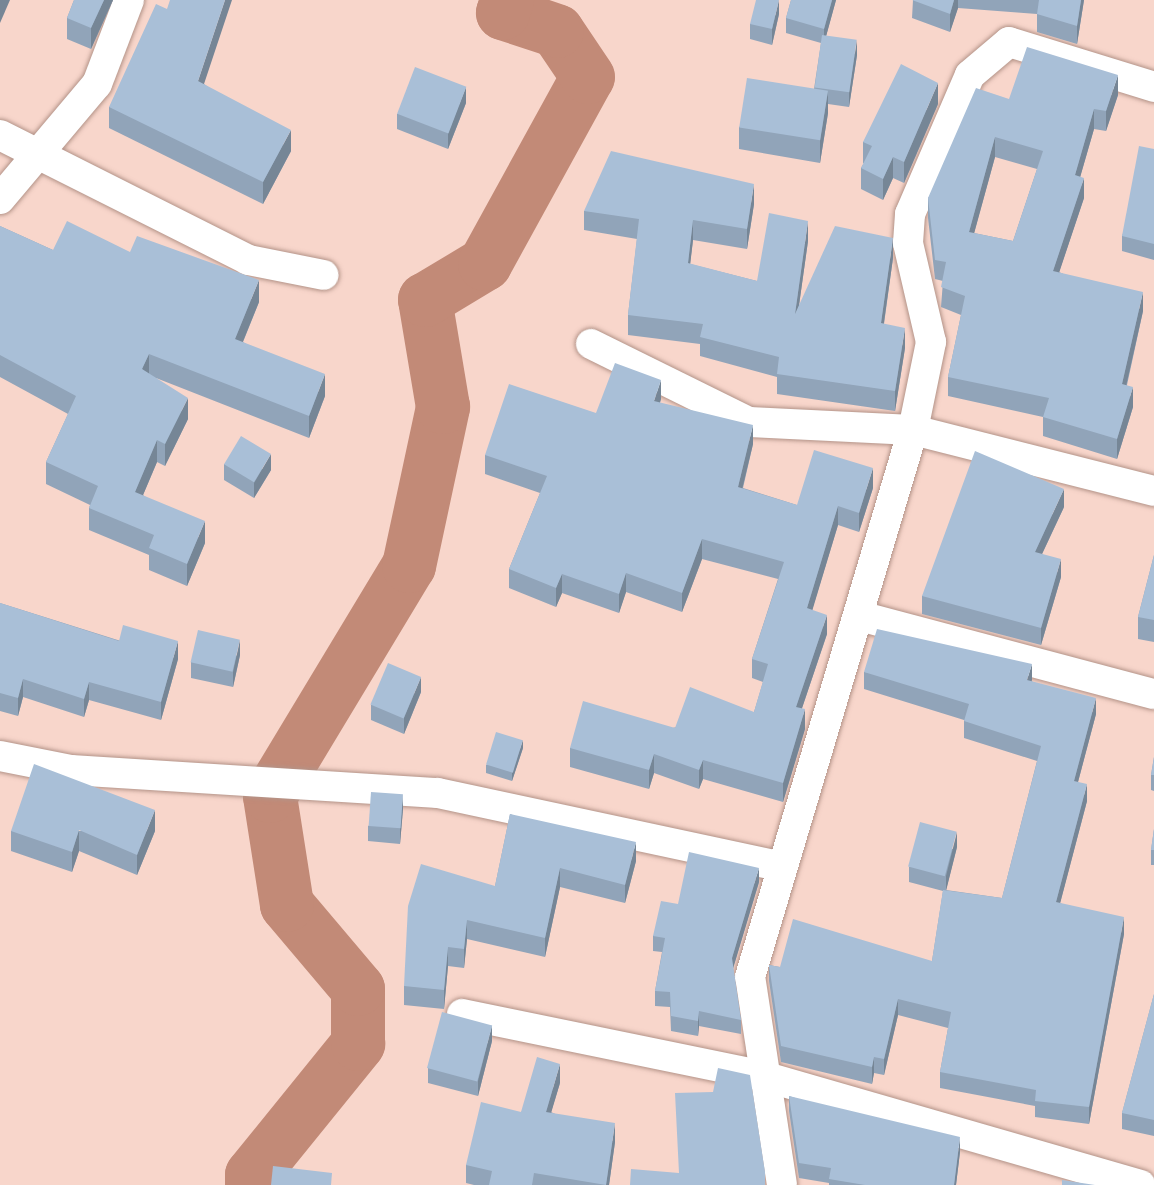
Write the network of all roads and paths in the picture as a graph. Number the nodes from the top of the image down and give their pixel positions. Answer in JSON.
{"nodes":[{"id":1,"x":129,"y":0,"type":"edge"},
{"id":2,"x":1154,"y":87,"type":"edge"},
{"id":3,"x":0,"y":135,"type":"edge"},
{"id":4,"x":46,"y":152,"type":"junction"},
{"id":5,"x":0,"y":199,"type":"edge"},
{"id":6,"x":324,"y":275,"type":"dead end"},
{"id":7,"x":591,"y":344,"type":"dead end"},
{"id":8,"x":913,"y":430,"type":"junction"},
{"id":9,"x":1154,"y":491,"type":"edge"},
{"id":10,"x":860,"y":616,"type":"junction"},
{"id":11,"x":1154,"y":694,"type":"edge"},
{"id":12,"x":0,"y":756,"type":"edge"},
{"id":13,"x":782,"y":867,"type":"junction"},
{"id":14,"x":462,"y":1014,"type":"edge"},
{"id":15,"x":763,"y":1076,"type":"junction"},
{"id":16,"x":782,"y":1185,"type":"edge"},
{"id":17,"x":1141,"y":1185,"type":"edge"}],
"edges":[{"from":1,"to":4,"type":"street"},
{"from":2,"to":8,"type":"street"},
{"from":3,"to":4,"type":"street"},
{"from":4,"to":5,"type":"street"},
{"from":4,"to":6,"type":"street"},
{"from":7,"to":8,"type":"street"},
{"from":8,"to":9,"type":"street"},
{"from":8,"to":10,"type":"street"},
{"from":10,"to":11,"type":"street"},
{"from":10,"to":13,"type":"street"},
{"from":12,"to":13,"type":"street"},
{"from":13,"to":15,"type":"street"},
{"from":14,"to":15,"type":"street"},
{"from":15,"to":16,"type":"street"},
{"from":15,"to":17,"type":"street"}]}
